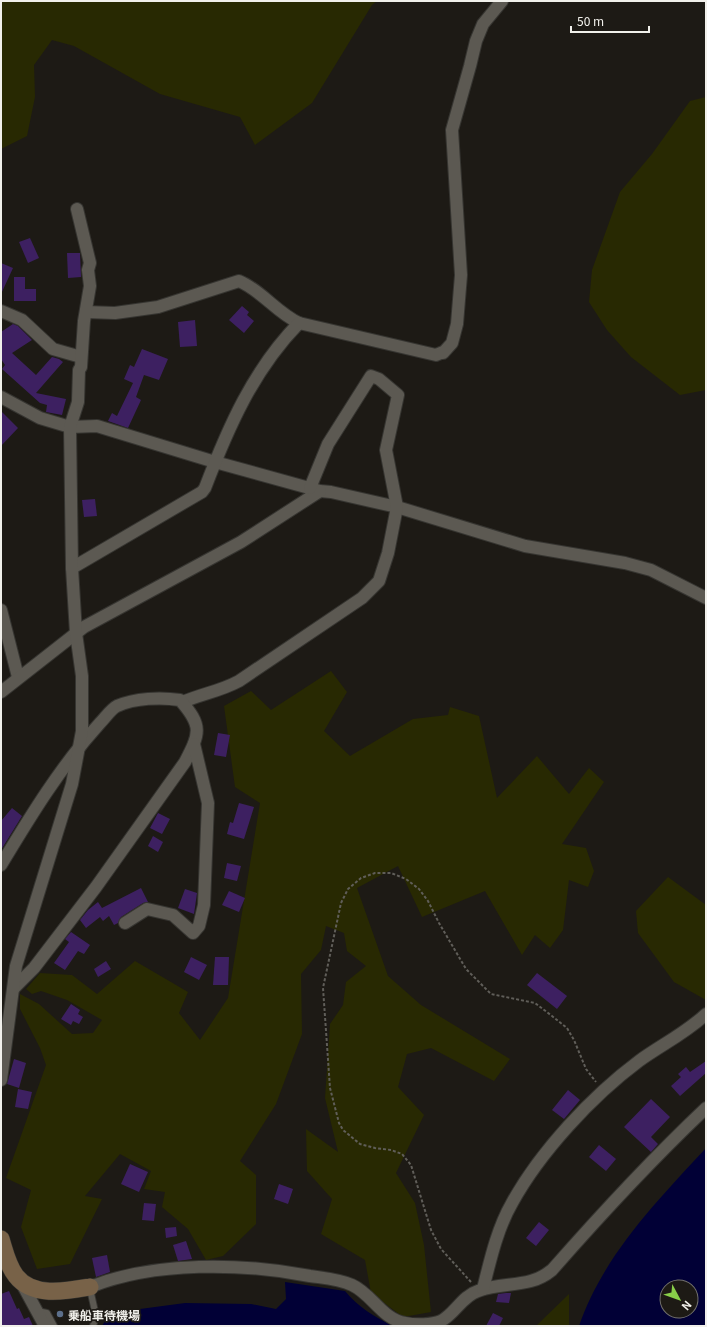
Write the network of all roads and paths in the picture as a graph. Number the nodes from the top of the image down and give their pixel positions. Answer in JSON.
{"nodes":[{"id":1,"x":502,"y":1,"type":"edge"},
{"id":2,"x":77,"y":209,"type":"dead end"},
{"id":3,"x":1,"y":311,"type":"edge"},
{"id":4,"x":86,"y":312,"type":"junction"},
{"id":5,"x":299,"y":323,"type":"junction"},
{"id":6,"x":81,"y":357,"type":"junction"},
{"id":7,"x":1,"y":397,"type":"edge"},
{"id":8,"x":70,"y":427,"type":"junction"},
{"id":9,"x":215,"y":462,"type":"junction"},
{"id":10,"x":315,"y":490,"type":"junction"},
{"id":11,"x":397,"y":507,"type":"junction"},
{"id":12,"x":72,"y":568,"type":"junction"},
{"id":13,"x":706,"y":598,"type":"edge"},
{"id":14,"x":1,"y":610,"type":"edge"},
{"id":15,"x":76,"y":633,"type":"junction"},
{"id":16,"x":18,"y":677,"type":"junction"},
{"id":17,"x":1,"y":692,"type":"edge"},
{"id":18,"x":182,"y":702,"type":"junction"},
{"id":19,"x":194,"y":744,"type":"junction"},
{"id":20,"x":80,"y":746,"type":"junction"},
{"id":21,"x":1,"y":865,"type":"edge"},
{"id":22,"x":125,"y":923,"type":"dead end"},
{"id":23,"x":14,"y":988,"type":"junction"},
{"id":24,"x":706,"y":1014,"type":"edge"},
{"id":25,"x":1,"y":1080,"type":"edge"},
{"id":26,"x":604,"y":1091,"type":"junction"},
{"id":27,"x":706,"y":1108,"type":"edge"},
{"id":28,"x":1,"y":1239,"type":"edge"},
{"id":29,"x":21,"y":1282,"type":"junction"},
{"id":30,"x":90,"y":1287,"type":"junction"},
{"id":31,"x":481,"y":1290,"type":"junction"},
{"id":32,"x":37,"y":1311,"type":"junction"},
{"id":33,"x":45,"y":1326,"type":"edge"},
{"id":34,"x":54,"y":1326,"type":"edge"},
{"id":35,"x":93,"y":1326,"type":"edge"}],
"edges":[{"from":1,"to":5,"type":"street"},
{"from":2,"to":4,"type":"street"},
{"from":3,"to":6,"type":"street"},
{"from":4,"to":5,"type":"street"},
{"from":4,"to":6,"type":"street"},
{"from":5,"to":9,"type":"street"},
{"from":6,"to":8,"type":"street"},
{"from":7,"to":8,"type":"street"},
{"from":8,"to":9,"type":"street"},
{"from":8,"to":12,"type":"street"},
{"from":9,"to":10,"type":"street"},
{"from":9,"to":12,"type":"street"},
{"from":10,"to":11,"type":"street"},
{"from":10,"to":11,"type":"street"},
{"from":10,"to":15,"type":"street"},
{"from":11,"to":13,"type":"street"},
{"from":11,"to":18,"type":"street"},
{"from":12,"to":15,"type":"street"},
{"from":14,"to":16,"type":"street"},
{"from":15,"to":16,"type":"street"},
{"from":15,"to":20,"type":"street"},
{"from":16,"to":17,"type":"street"},
{"from":18,"to":19,"type":"street"},
{"from":18,"to":20,"type":"street"},
{"from":19,"to":22,"type":"street"},
{"from":19,"to":23,"type":"street"},
{"from":20,"to":21,"type":"street"},
{"from":20,"to":23,"type":"street"},
{"from":23,"to":25,"type":"street"},
{"from":24,"to":26,"type":"street"},
{"from":26,"to":31,"type":"street"},
{"from":26,"to":31,"type":"path"},
{"from":27,"to":31,"type":"street"},
{"from":28,"to":29,"type":"main road"},
{"from":29,"to":30,"type":"main road"},
{"from":29,"to":32,"type":"street"},
{"from":30,"to":31,"type":"street"},
{"from":30,"to":35,"type":"lane"},
{"from":32,"to":33,"type":"street"},
{"from":32,"to":34,"type":"lane"}]}
